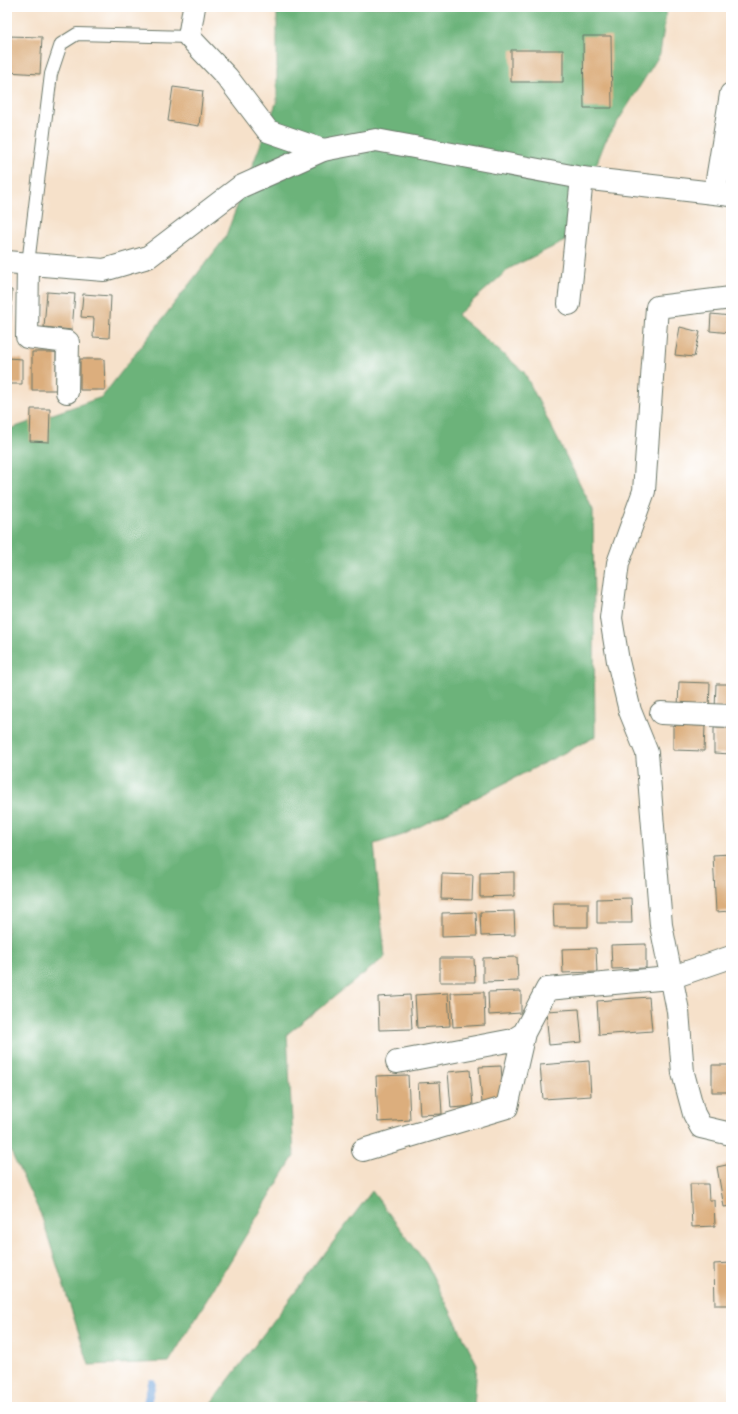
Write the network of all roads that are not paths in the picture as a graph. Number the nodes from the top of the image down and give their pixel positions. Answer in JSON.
{"nodes":[{"id":1,"x":194,"y":7,"type":"edge"},
{"id":2,"x":190,"y":37,"type":"junction"},
{"id":3,"x":731,"y":94,"type":"edge"},
{"id":4,"x":323,"y":150,"type":"junction"},
{"id":5,"x":582,"y":178,"type":"junction"},
{"id":6,"x":723,"y":193,"type":"edge"},
{"id":7,"x":18,"y":263,"type":"edge"},
{"id":8,"x":731,"y":298,"type":"edge"},
{"id":9,"x":569,"y":304,"type":"dead end"},
{"id":10,"x":67,"y":392,"type":"dead end"},
{"id":11,"x":661,"y":713,"type":"dead end"},
{"id":12,"x":731,"y":716,"type":"edge"},
{"id":13,"x":731,"y":957,"type":"edge"},
{"id":14,"x":670,"y":978,"type":"junction"},
{"id":15,"x":524,"y":1033,"type":"junction"},
{"id":16,"x":397,"y":1062,"type":"dead end"},
{"id":17,"x":731,"y":1134,"type":"edge"},
{"id":18,"x":363,"y":1150,"type":"dead end"}],
"edges":[{"from":1,"to":2,"type":"street"},
{"from":2,"to":4,"type":"street"},
{"from":2,"to":7,"type":"lane"},
{"from":3,"to":6,"type":"street"},
{"from":4,"to":5,"type":"street"},
{"from":4,"to":7,"type":"street"},
{"from":5,"to":6,"type":"street"},
{"from":5,"to":9,"type":"street"},
{"from":7,"to":10,"type":"street"},
{"from":8,"to":14,"type":"street"},
{"from":11,"to":12,"type":"street"},
{"from":13,"to":14,"type":"street"},
{"from":14,"to":15,"type":"street"},
{"from":14,"to":17,"type":"street"},
{"from":15,"to":16,"type":"street"},
{"from":15,"to":18,"type":"street"}]}
